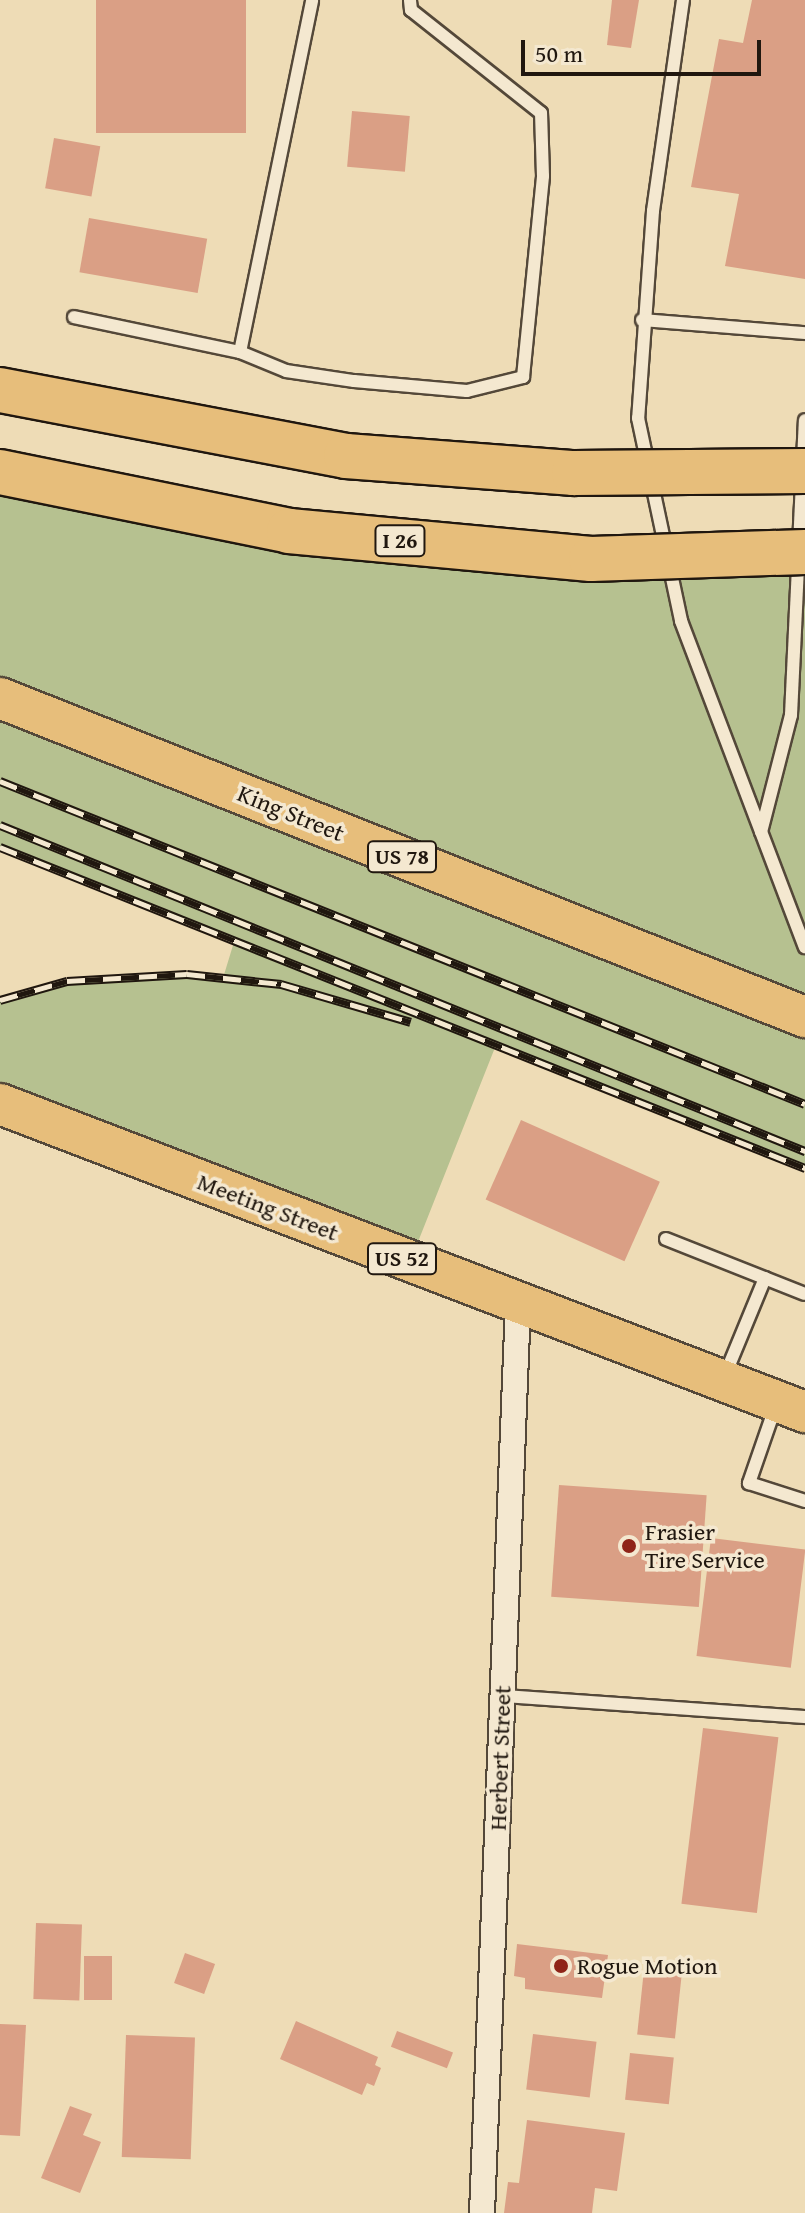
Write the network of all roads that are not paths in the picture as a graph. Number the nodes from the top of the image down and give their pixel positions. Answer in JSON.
{"nodes":[{"id":1,"x":312,"y":0,"type":"edge"},
{"id":2,"x":410,"y":0,"type":"edge"},
{"id":3,"x":683,"y":0,"type":"edge"},
{"id":4,"x":74,"y":317,"type":"dead end"},
{"id":5,"x":642,"y":320,"type":"junction"},
{"id":6,"x":805,"y":333,"type":"edge"},
{"id":7,"x":240,"y":352,"type":"junction"},
{"id":8,"x":0,"y":390,"type":"edge"},
{"id":9,"x":805,"y":420,"type":"edge"},
{"id":10,"x":805,"y":471,"type":"edge"},
{"id":11,"x":0,"y":472,"type":"edge"},
{"id":12,"x":805,"y":552,"type":"edge"},
{"id":13,"x":0,"y":698,"type":"edge"},
{"id":14,"x":761,"y":832,"type":"junction"},
{"id":15,"x":805,"y":947,"type":"edge"},
{"id":16,"x":805,"y":1017,"type":"edge"},
{"id":17,"x":0,"y":1104,"type":"edge"},
{"id":18,"x":666,"y":1239,"type":"dead end"},
{"id":19,"x":765,"y":1278,"type":"junction"},
{"id":20,"x":805,"y":1294,"type":"edge"},
{"id":21,"x":518,"y":1304,"type":"junction"},
{"id":22,"x":723,"y":1381,"type":"junction"},
{"id":23,"x":791,"y":1407,"type":"edge"},
{"id":24,"x":805,"y":1501,"type":"edge"},
{"id":25,"x":503,"y":1696,"type":"junction"},
{"id":26,"x":805,"y":1717,"type":"edge"},
{"id":27,"x":482,"y":2213,"type":"edge"}],
"edges":[{"from":1,"to":7,"type":"lane"},
{"from":2,"to":7,"type":"lane"},
{"from":3,"to":5,"type":"lane"},
{"from":4,"to":7,"type":"lane"},
{"from":5,"to":6,"type":"lane"},
{"from":5,"to":14,"type":"lane"},
{"from":8,"to":10,"type":"highway","bridge":true},
{"from":9,"to":14,"type":"lane"},
{"from":11,"to":12,"type":"highway","number":"I 26","bridge":true},
{"from":13,"to":16,"type":"main road","name":"King Street","number":"US 78"},
{"from":14,"to":15,"type":"lane"},
{"from":17,"to":21,"type":"main road","name":"Meeting Street","number":"US 52"},
{"from":18,"to":19,"type":"lane"},
{"from":19,"to":20,"type":"lane"},
{"from":19,"to":22,"type":"lane"},
{"from":21,"to":22,"type":"main road","name":"Meeting Street","number":"US 52"},
{"from":21,"to":25,"type":"street","name":"Herbert Street"},
{"from":22,"to":23,"type":"main road","name":"Meeting Street","number":"US 52"},
{"from":23,"to":24,"type":"lane"},
{"from":25,"to":26,"type":"lane"},
{"from":25,"to":27,"type":"street","name":"Herbert Street"}]}
